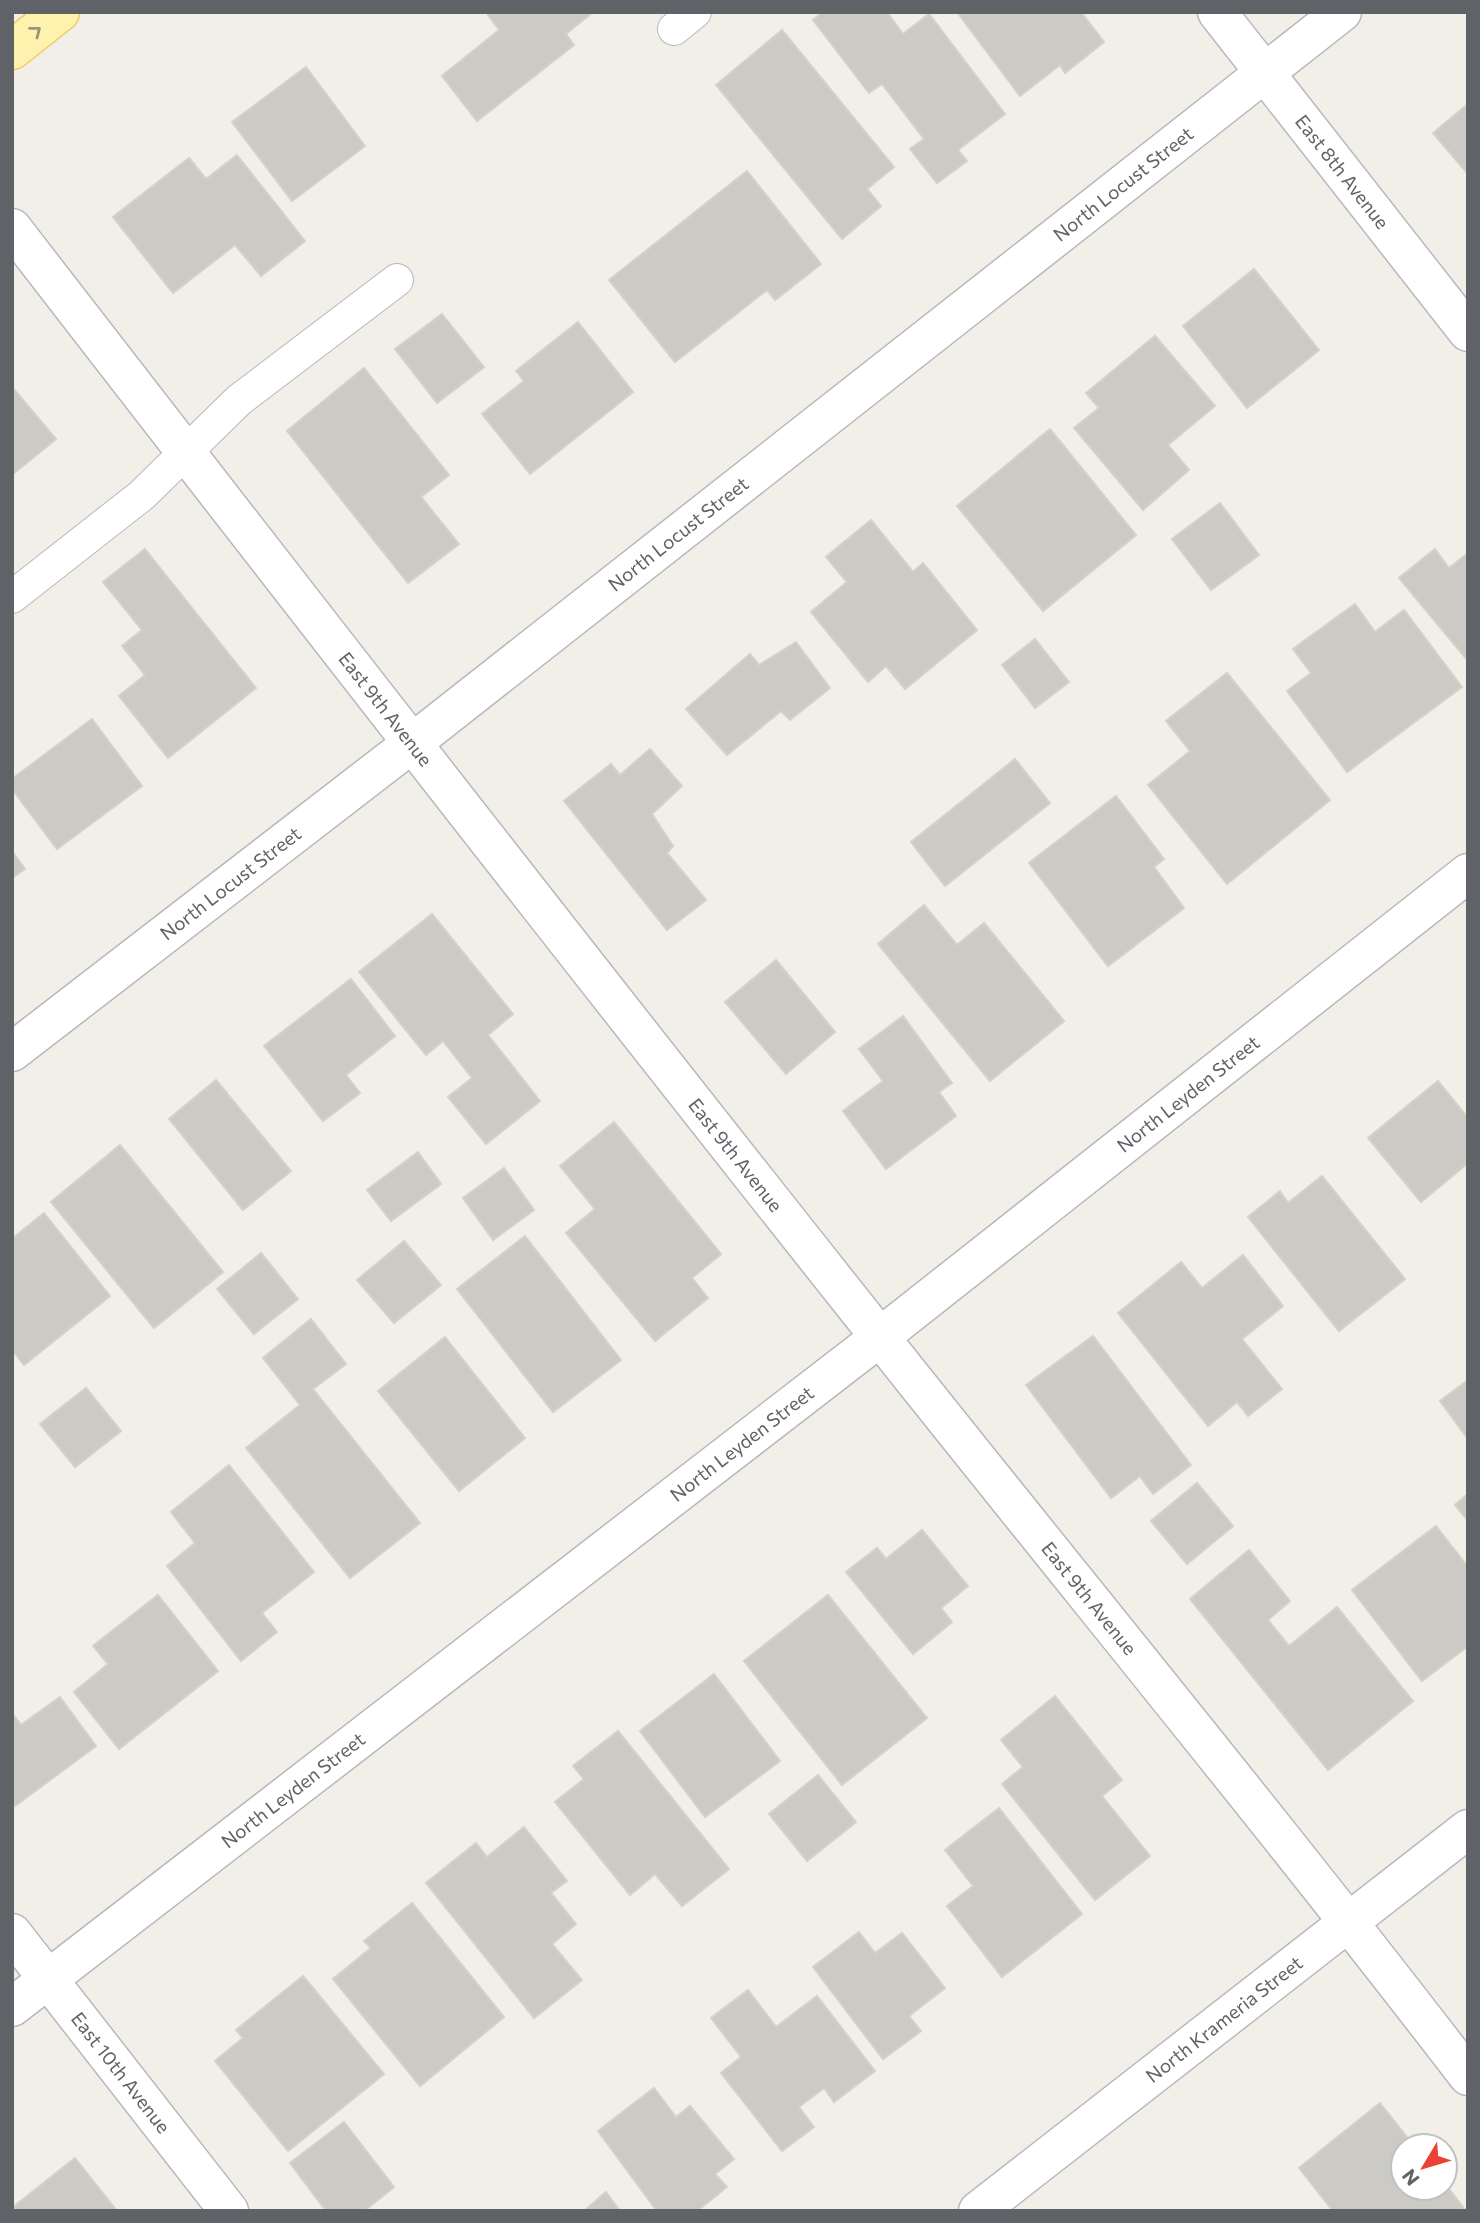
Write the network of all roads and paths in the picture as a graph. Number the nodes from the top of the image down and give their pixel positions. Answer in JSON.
{"nodes":[{"id":1,"x":60,"y":12,"type":"edge"},
{"id":2,"x":1217,"y":12,"type":"edge"},
{"id":3,"x":1342,"y":12,"type":"edge"},
{"id":4,"x":12,"y":50,"type":"edge"},
{"id":5,"x":1265,"y":72,"type":"junction"},
{"id":6,"x":12,"y":228,"type":"edge"},
{"id":7,"x":397,"y":280,"type":"dead end"},
{"id":8,"x":1468,"y":332,"type":"edge"},
{"id":9,"x":187,"y":454,"type":"junction"},
{"id":10,"x":12,"y":597,"type":"edge"},
{"id":11,"x":411,"y":744,"type":"junction"},
{"id":12,"x":1468,"y":873,"type":"edge"},
{"id":13,"x":12,"y":1052,"type":"edge"},
{"id":14,"x":880,"y":1337,"type":"junction"},
{"id":15,"x":1468,"y":1829,"type":"edge"},
{"id":16,"x":1349,"y":1922,"type":"junction"},
{"id":17,"x":12,"y":1933,"type":"edge"},
{"id":18,"x":48,"y":1979,"type":"junction"},
{"id":19,"x":12,"y":2007,"type":"edge"},
{"id":20,"x":1468,"y":2076,"type":"edge"},
{"id":21,"x":229,"y":2211,"type":"edge"},
{"id":22,"x":978,"y":2211,"type":"edge"}],
"edges":[{"from":4,"to":1,"type":"main road","one_way":true},
{"from":2,"to":5,"type":"street","name":"East 8th Avenue"},
{"from":3,"to":5,"type":"street","name":"North Locust Street"},
{"from":5,"to":8,"type":"street","name":"East 8th Avenue"},
{"from":5,"to":11,"type":"street","name":"North Locust Street"},
{"from":6,"to":9,"type":"street","name":"East 9th Avenue"},
{"from":7,"to":9,"type":"lane"},
{"from":9,"to":10,"type":"lane"},
{"from":9,"to":11,"type":"street","name":"East 9th Avenue"},
{"from":11,"to":13,"type":"street","name":"North Locust Street"},
{"from":11,"to":14,"type":"street","name":"East 9th Avenue"},
{"from":12,"to":14,"type":"street","name":"North Leyden Street"},
{"from":14,"to":16,"type":"street","name":"East 9th Avenue"},
{"from":14,"to":18,"type":"street","name":"North Leyden Street"},
{"from":15,"to":16,"type":"street","name":"North Krameria Street"},
{"from":16,"to":20,"type":"street","name":"East 9th Avenue"},
{"from":16,"to":22,"type":"street","name":"North Krameria Street"},
{"from":17,"to":18,"type":"street","name":"East 10th Avenue"},
{"from":18,"to":19,"type":"street","name":"North Leyden Street"},
{"from":18,"to":21,"type":"street","name":"East 10th Avenue"}]}
